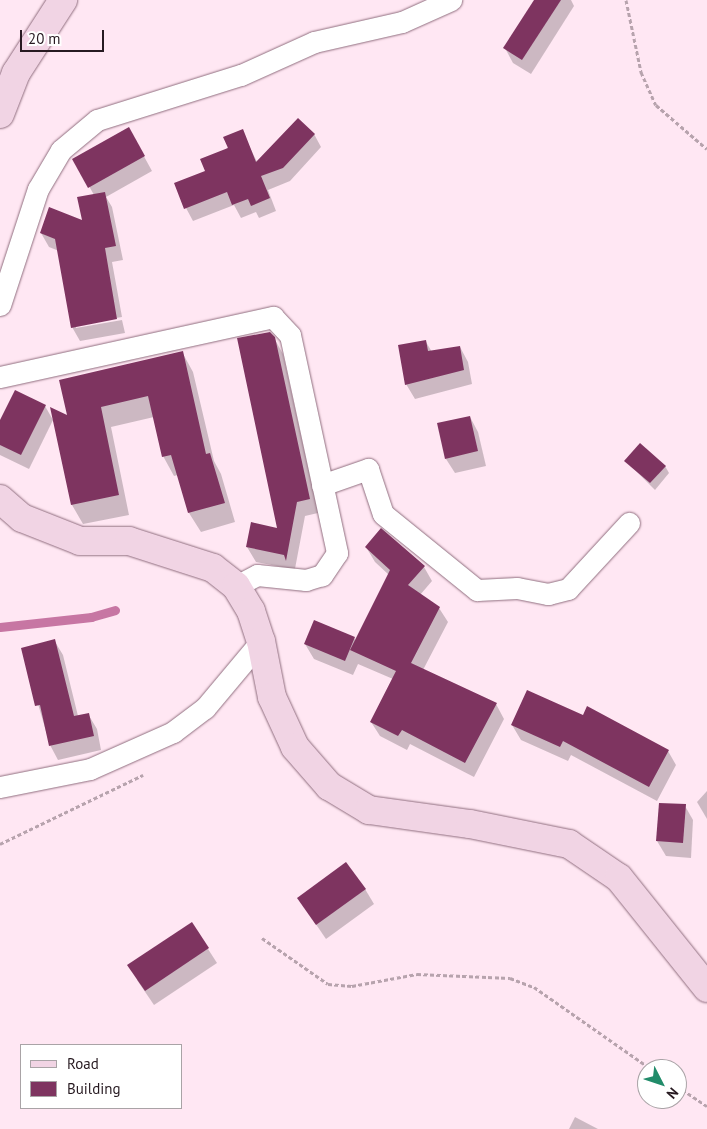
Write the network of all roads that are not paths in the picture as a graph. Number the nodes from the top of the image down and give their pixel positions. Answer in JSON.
{"nodes":[{"id":1,"x":63,"y":0,"type":"edge"},
{"id":2,"x":452,"y":0,"type":"edge"},
{"id":3,"x":0,"y":114,"type":"edge"},
{"id":4,"x":0,"y":305,"type":"edge"},
{"id":5,"x":0,"y":377,"type":"edge"},
{"id":6,"x":322,"y":485,"type":"junction"},
{"id":7,"x":0,"y":499,"type":"edge"},
{"id":8,"x":628,"y":523,"type":"dead end"},
{"id":9,"x":236,"y":586,"type":"junction"},
{"id":10,"x":261,"y":641,"type":"junction"},
{"id":11,"x":0,"y":788,"type":"edge"},
{"id":12,"x":707,"y":988,"type":"edge"}],
"edges":[{"from":1,"to":3,"type":"street"},
{"from":2,"to":4,"type":"street"},
{"from":5,"to":6,"type":"street"},
{"from":6,"to":8,"type":"street"},
{"from":6,"to":9,"type":"street"},
{"from":7,"to":9,"type":"street"},
{"from":9,"to":10,"type":"street"},
{"from":10,"to":11,"type":"street"},
{"from":10,"to":12,"type":"street"}]}
